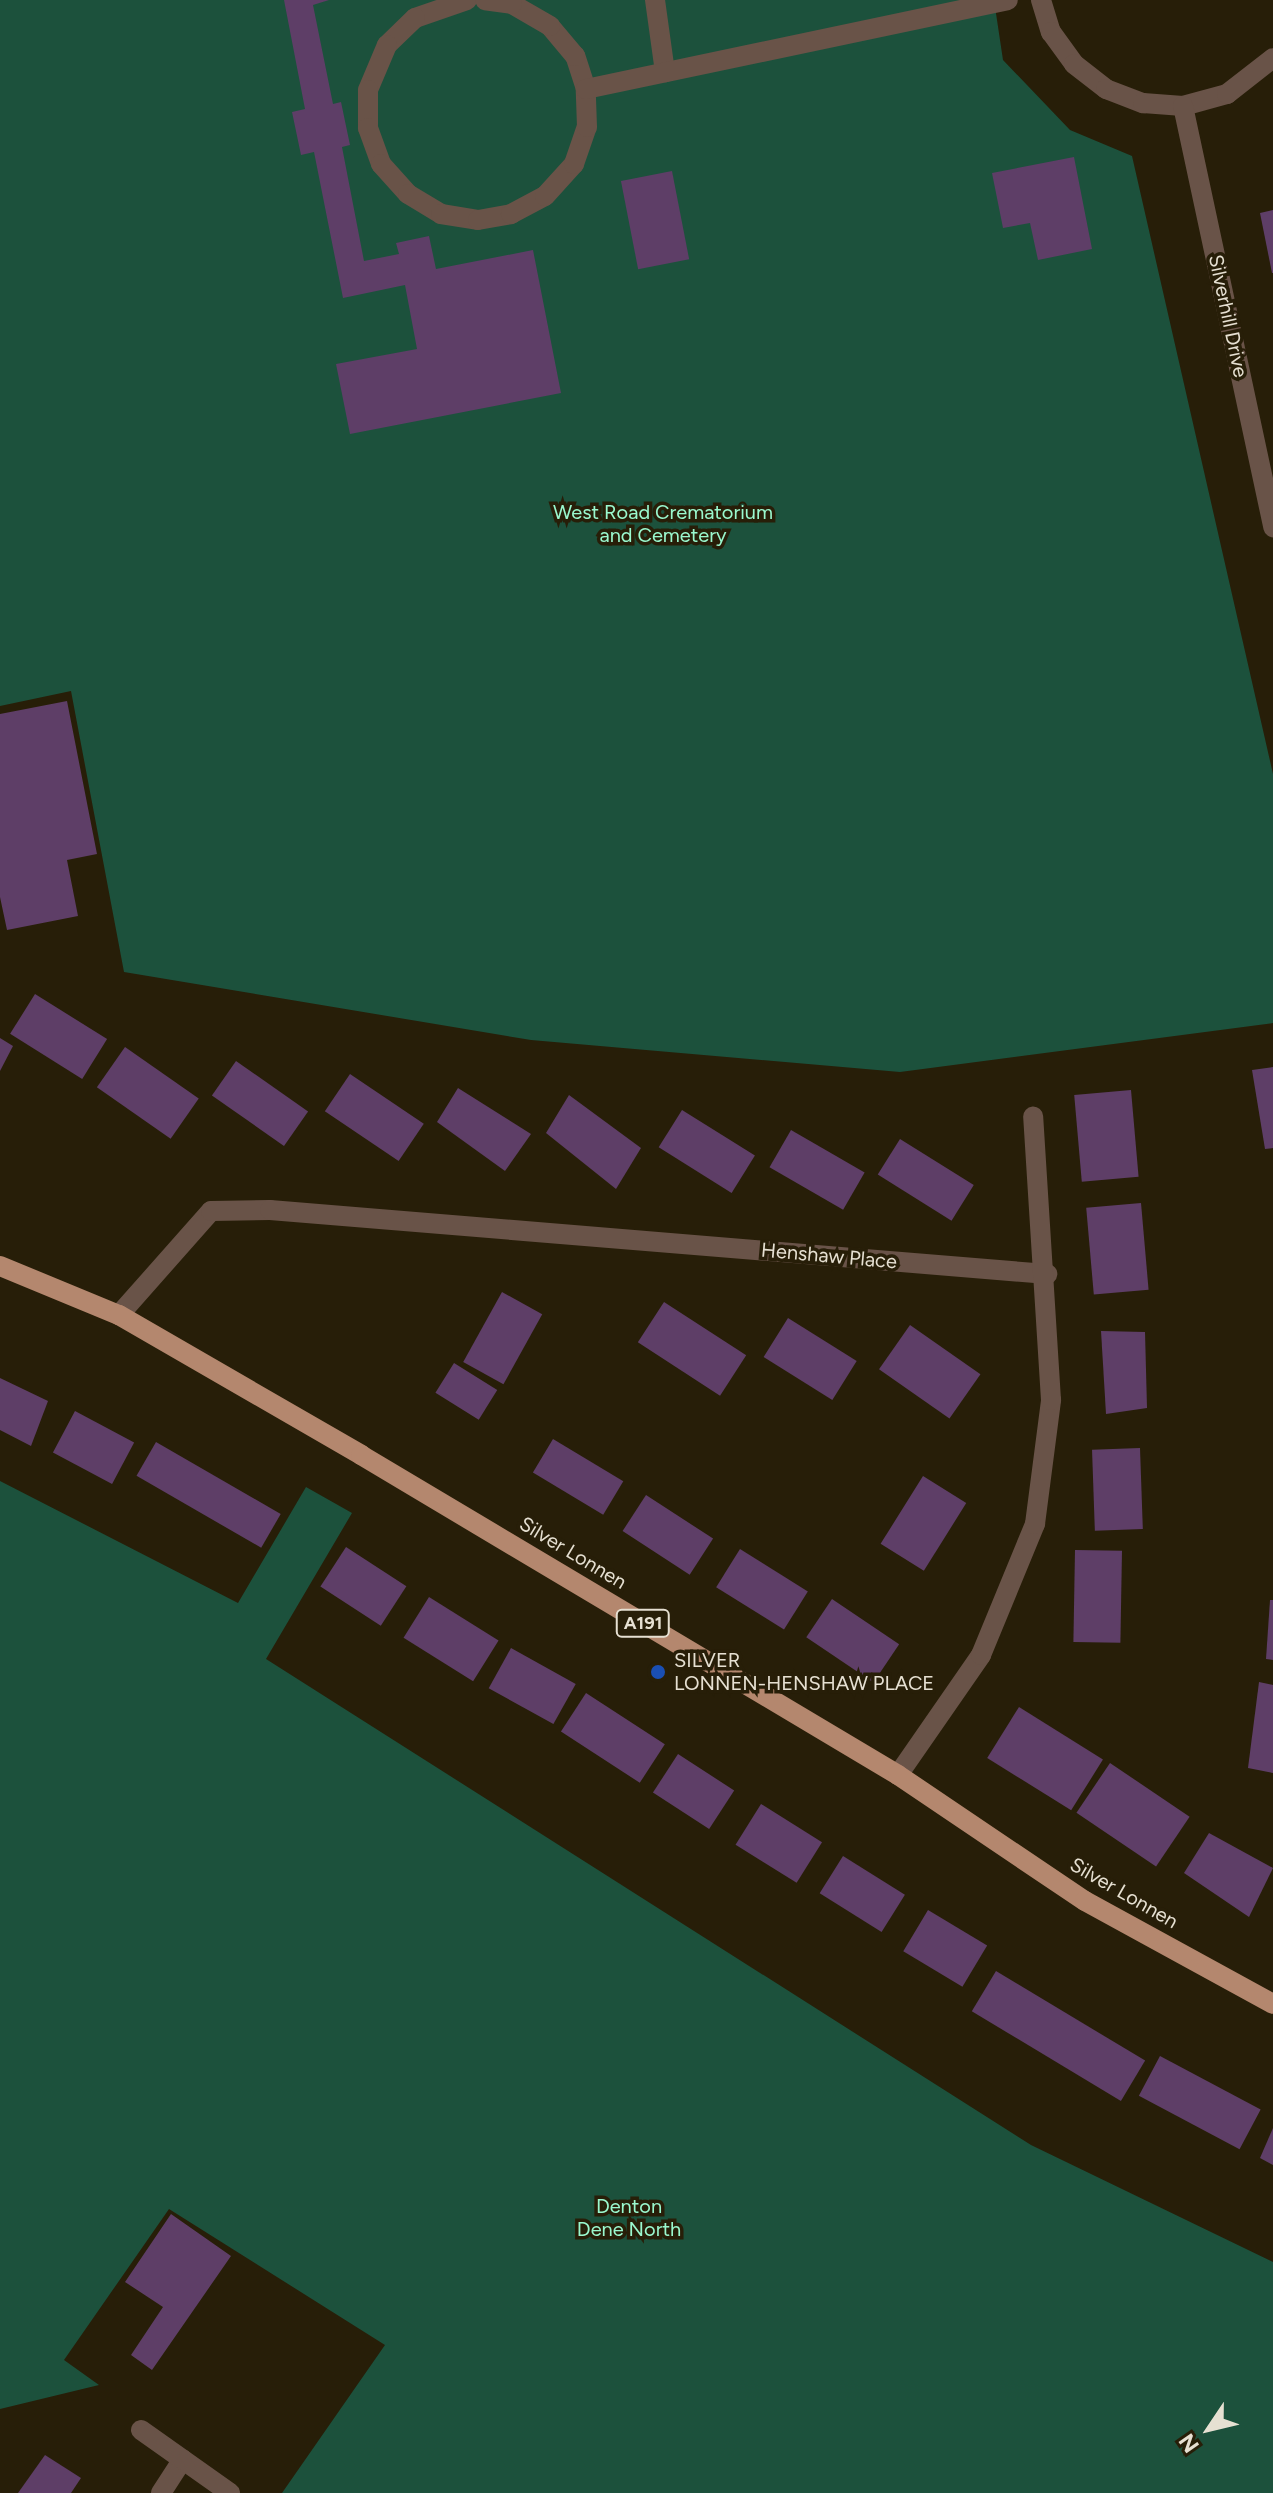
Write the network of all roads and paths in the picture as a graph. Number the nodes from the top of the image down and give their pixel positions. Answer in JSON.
{"nodes":[{"id":1,"x":467,"y":0,"type":"edge"},
{"id":2,"x":485,"y":0,"type":"edge"},
{"id":3,"x":655,"y":0,"type":"edge"},
{"id":4,"x":1008,"y":0,"type":"edge"},
{"id":5,"x":1041,"y":0,"type":"edge"},
{"id":6,"x":951,"y":6,"type":"edge"},
{"id":7,"x":1273,"y":58,"type":"edge"},
{"id":8,"x":665,"y":72,"type":"junction"},
{"id":9,"x":586,"y":89,"type":"junction"},
{"id":10,"x":1183,"y":106,"type":"junction"},
{"id":11,"x":1273,"y":527,"type":"edge"},
{"id":12,"x":1033,"y":1117,"type":"dead end"},
{"id":13,"x":0,"y":1266,"type":"edge"},
{"id":14,"x":1047,"y":1274,"type":"junction"},
{"id":15,"x":119,"y":1315,"type":"junction"},
{"id":16,"x":898,"y":1775,"type":"junction"},
{"id":17,"x":1273,"y":2004,"type":"edge"},
{"id":18,"x":141,"y":2430,"type":"dead end"},
{"id":19,"x":183,"y":2459,"type":"junction"},
{"id":20,"x":161,"y":2493,"type":"edge"},
{"id":21,"x":230,"y":2493,"type":"edge"}],
"edges":[{"from":1,"to":9,"type":"street"},
{"from":2,"to":9,"type":"street"},
{"from":3,"to":8,"type":"street"},
{"from":4,"to":6,"type":"street"},
{"from":5,"to":10,"type":"street"},
{"from":6,"to":8,"type":"street"},
{"from":7,"to":10,"type":"street"},
{"from":8,"to":9,"type":"street"},
{"from":10,"to":11,"type":"street","name":"Silverhill Drive"},
{"from":12,"to":14,"type":"street"},
{"from":13,"to":15,"type":"main road","name":"Silver Lonnen","number":"A191"},
{"from":14,"to":15,"type":"street","name":"Henshaw Place"},
{"from":14,"to":16,"type":"street"},
{"from":15,"to":16,"type":"main road","name":"Silver Lonnen","number":"A191"},
{"from":16,"to":17,"type":"main road","name":"Silver Lonnen","number":"A191"},
{"from":18,"to":19,"type":"street"},
{"from":19,"to":20,"type":"street"},
{"from":19,"to":21,"type":"street"}]}
